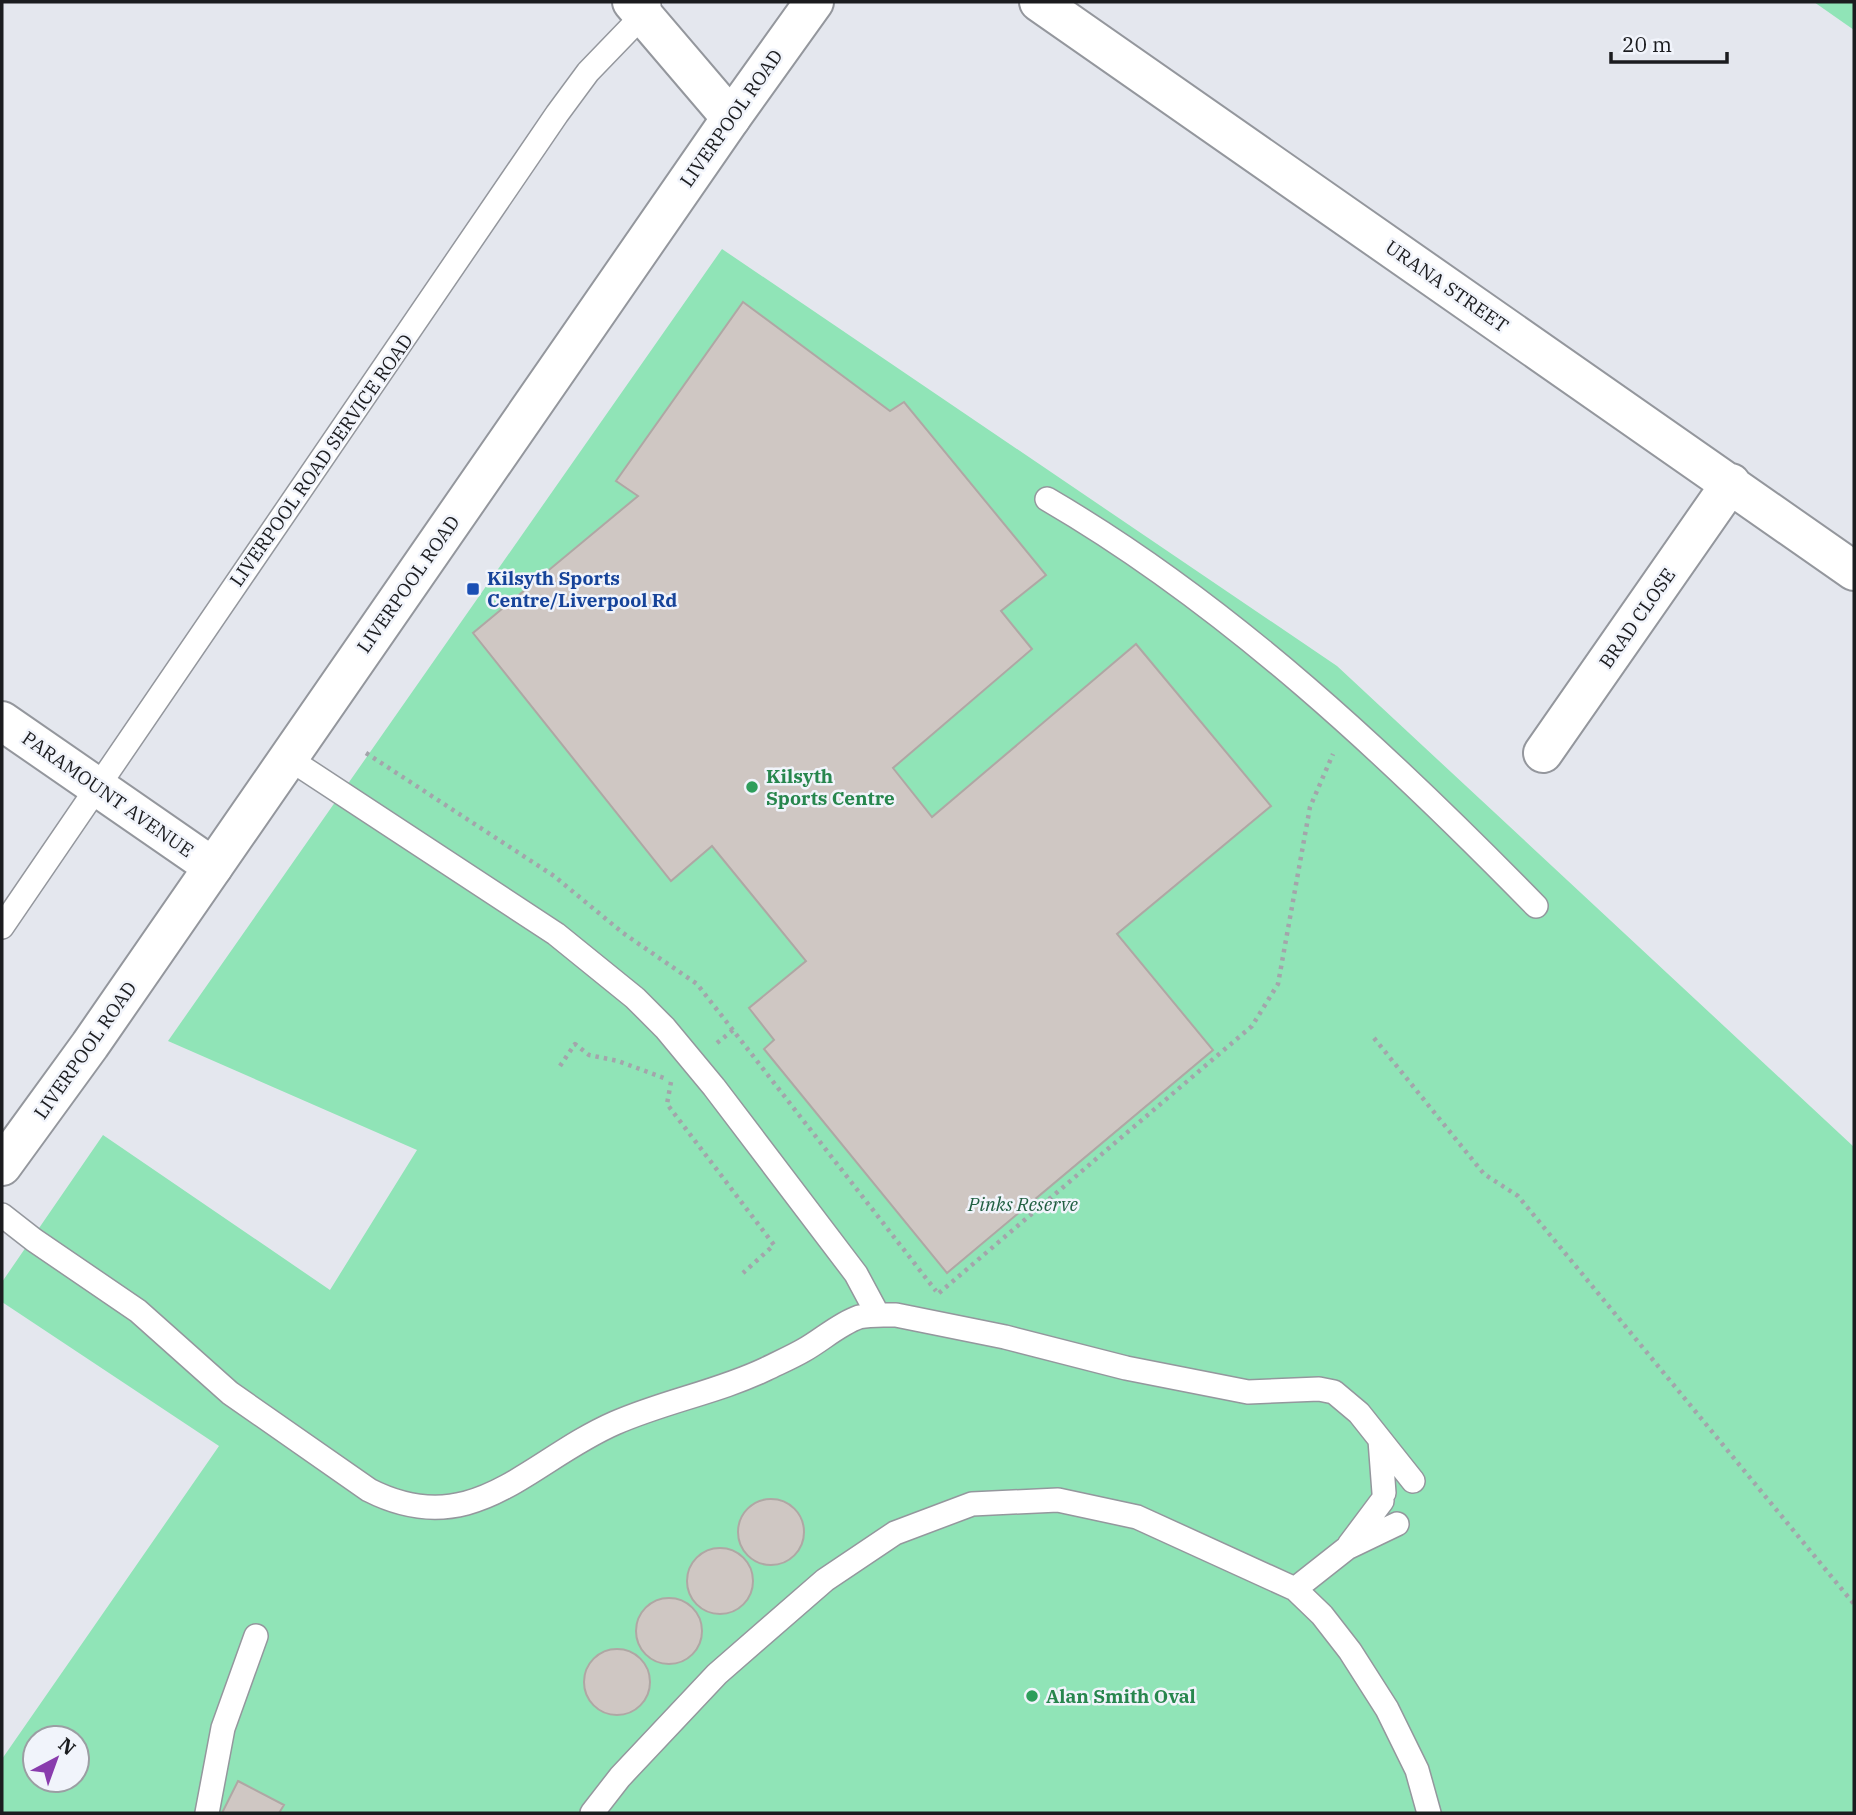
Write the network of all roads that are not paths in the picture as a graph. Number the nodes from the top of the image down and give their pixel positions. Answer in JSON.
{"nodes":[{"id":1,"x":814,"y":2,"type":"edge"},
{"id":2,"x":1039,"y":2,"type":"edge"},
{"id":3,"x":642,"y":6,"type":"edge"},
{"id":4,"x":731,"y":118,"type":"junction"},
{"id":5,"x":1731,"y":483,"type":"junction"},
{"id":6,"x":1047,"y":499,"type":"dead end"},
{"id":7,"x":1854,"y":571,"type":"edge"},
{"id":8,"x":2,"y":721,"type":"edge"},
{"id":9,"x":1543,"y":752,"type":"dead end"},
{"id":10,"x":288,"y":758,"type":"junction"},
{"id":11,"x":97,"y":787,"type":"junction"},
{"id":12,"x":214,"y":867,"type":"junction"},
{"id":13,"x":1536,"y":906,"type":"dead end"},
{"id":14,"x":2,"y":927,"type":"edge"},
{"id":15,"x":2,"y":1166,"type":"edge"},
{"id":16,"x":2,"y":1215,"type":"edge"},
{"id":17,"x":878,"y":1315,"type":"junction"},
{"id":18,"x":1380,"y":1440,"type":"junction"},
{"id":19,"x":1413,"y":1481,"type":"dead end"},
{"id":20,"x":1397,"y":1524,"type":"dead end"},
{"id":21,"x":1347,"y":1548,"type":"junction"},
{"id":22,"x":1295,"y":1589,"type":"junction"},
{"id":23,"x":256,"y":1636,"type":"dead end"},
{"id":24,"x":207,"y":1813,"type":"edge"},
{"id":25,"x":592,"y":1813,"type":"edge"},
{"id":26,"x":1429,"y":1813,"type":"edge"}],
"edges":[{"from":1,"to":4,"type":"street","name":"LIVERPOOL ROAD"},
{"from":2,"to":5,"type":"street","name":"URANA STREET"},
{"from":3,"to":4,"type":"street"},
{"from":3,"to":11,"type":"lane","name":"LIVERPOOL ROAD SERVICE ROAD"},
{"from":4,"to":10,"type":"street","name":"LIVERPOOL ROAD"},
{"from":5,"to":7,"type":"street","name":"URANA STREET"},
{"from":5,"to":9,"type":"street","name":"BRAD CLOSE"},
{"from":6,"to":13,"type":"lane"},
{"from":8,"to":11,"type":"street","name":"PARAMOUNT AVENUE"},
{"from":10,"to":12,"type":"street","name":"LIVERPOOL ROAD"},
{"from":10,"to":17,"type":"lane"},
{"from":11,"to":12,"type":"street","name":"PARAMOUNT AVENUE"},
{"from":11,"to":14,"type":"lane","name":"LIVERPOOL ROAD SERVICE ROAD"},
{"from":12,"to":15,"type":"street","name":"LIVERPOOL ROAD"},
{"from":16,"to":17,"type":"lane"},
{"from":17,"to":18,"type":"lane"},
{"from":18,"to":19,"type":"lane"},
{"from":18,"to":21,"type":"lane"},
{"from":20,"to":21,"type":"lane"},
{"from":21,"to":22,"type":"lane"},
{"from":22,"to":25,"type":"lane"},
{"from":22,"to":26,"type":"lane"},
{"from":23,"to":24,"type":"lane"}]}
